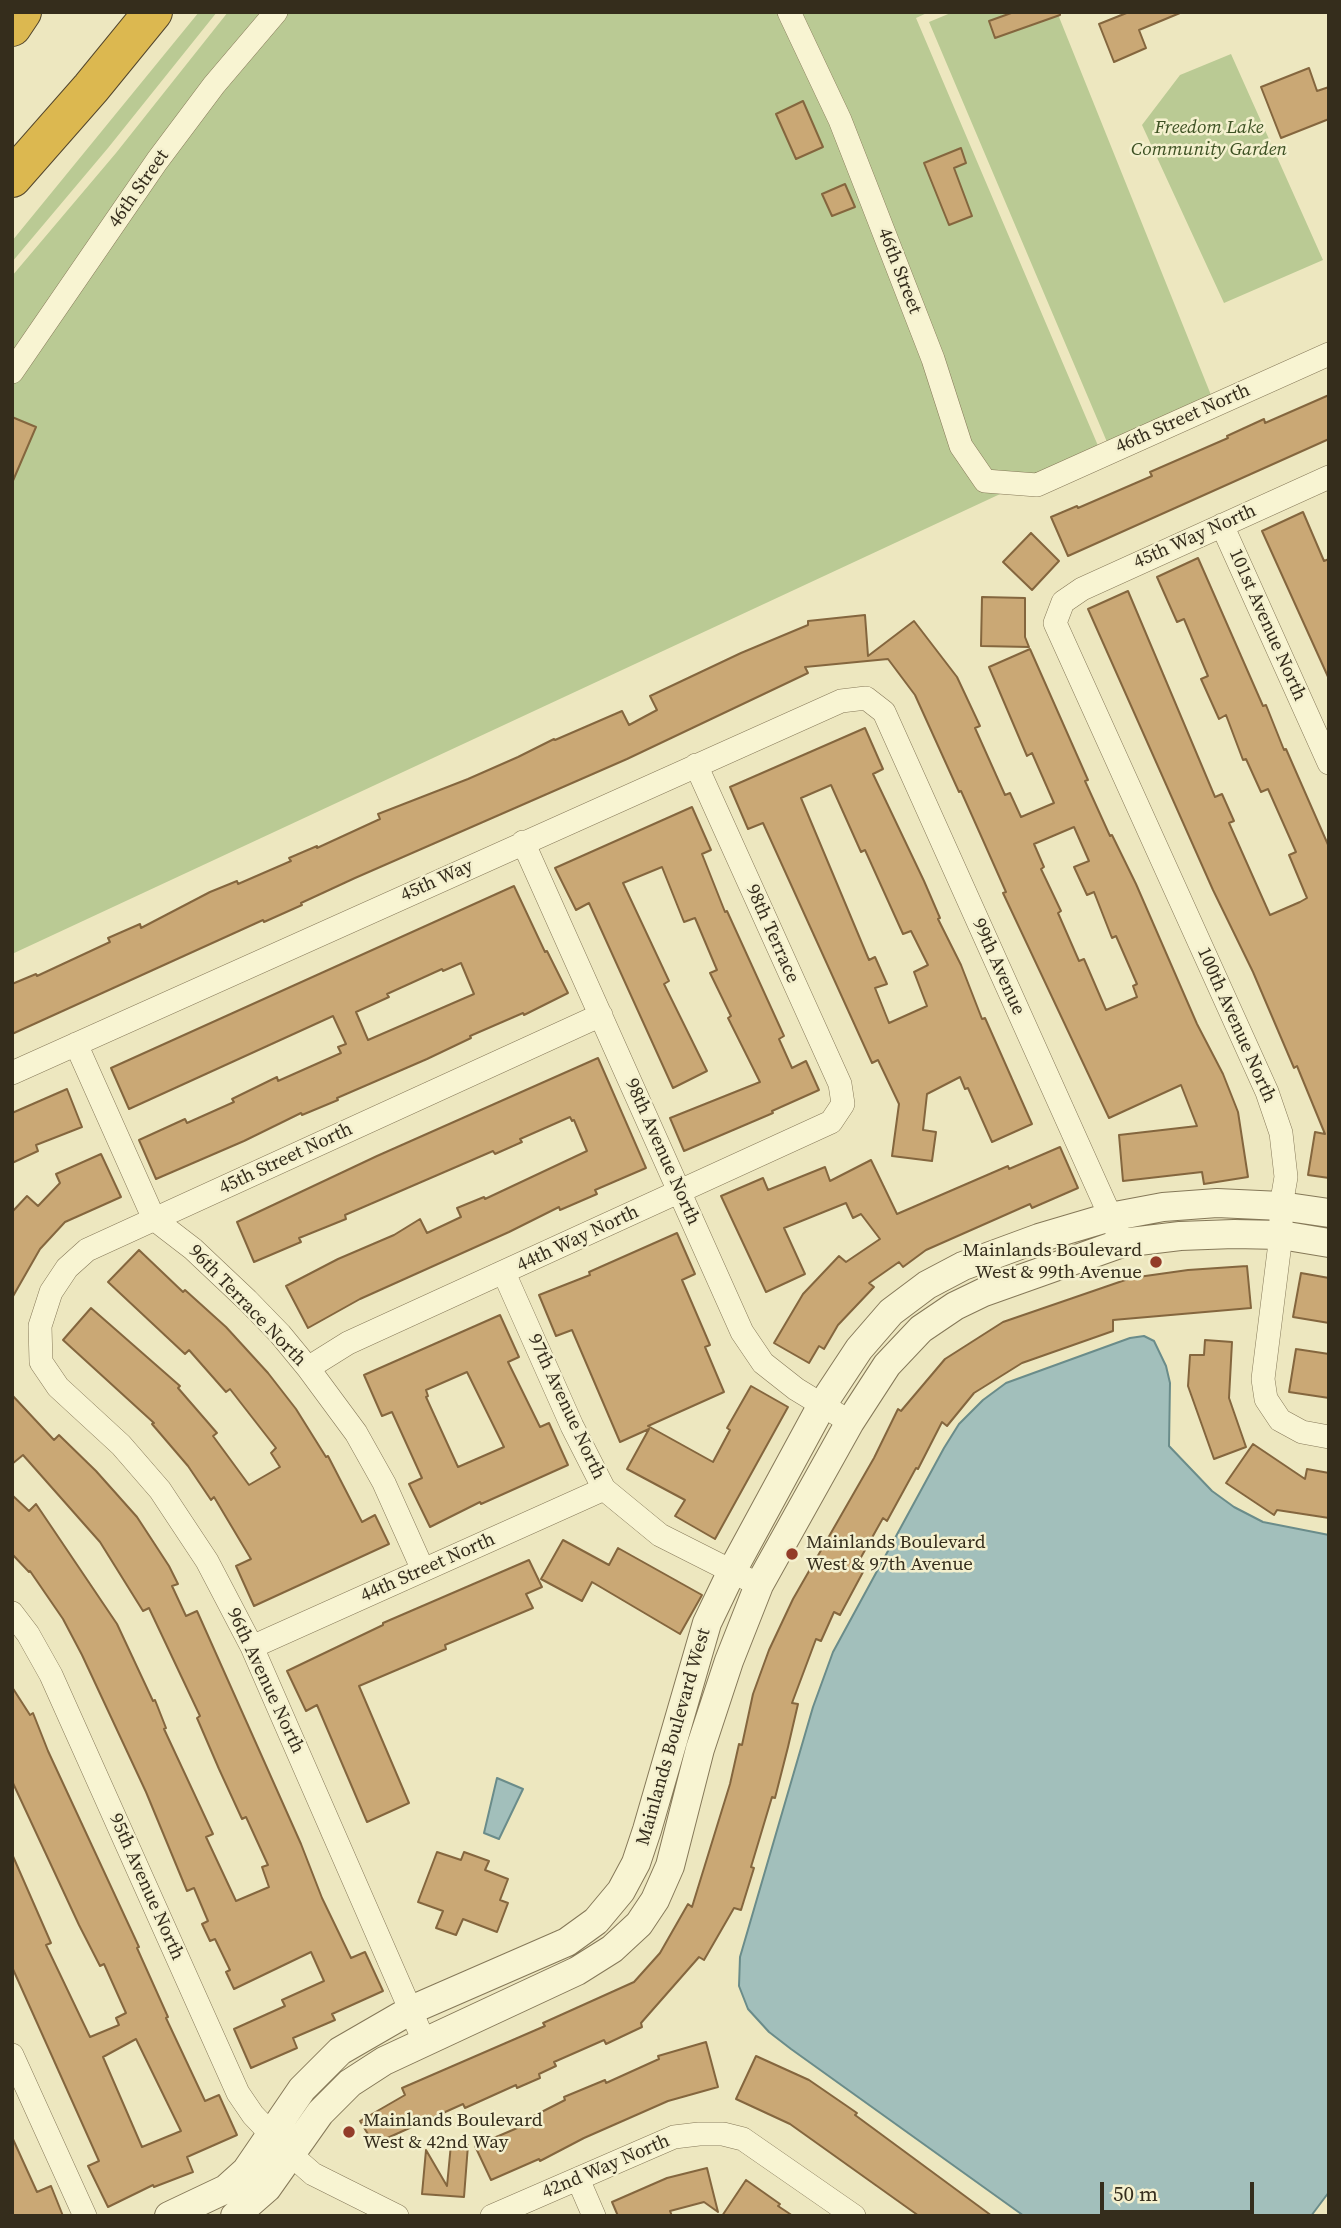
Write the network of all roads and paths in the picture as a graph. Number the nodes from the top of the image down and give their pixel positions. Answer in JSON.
{"nodes":[{"id":1,"x":22,"y":12,"type":"edge"},
{"id":2,"x":153,"y":12,"type":"edge"},
{"id":3,"x":276,"y":12,"type":"edge"},
{"id":4,"x":789,"y":12,"type":"edge"},
{"id":5,"x":12,"y":27,"type":"edge"},
{"id":6,"x":12,"y":178,"type":"edge"},
{"id":7,"x":1329,"y":354,"type":"edge"},
{"id":8,"x":12,"y":372,"type":"edge"},
{"id":9,"x":1329,"y":477,"type":"edge"},
{"id":10,"x":1037,"y":485,"type":"joint"},
{"id":11,"x":1222,"y":525,"type":"junction"},
{"id":12,"x":1063,"y":602,"type":"joint"},
{"id":13,"x":866,"y":698,"type":"joint"},
{"id":14,"x":1329,"y":763,"type":"edge"},
{"id":15,"x":696,"y":765,"type":"junction"},
{"id":16,"x":523,"y":842,"type":"junction"},
{"id":17,"x":601,"y":1015,"type":"junction"},
{"id":18,"x":76,"y":1044,"type":"junction"},
{"id":19,"x":12,"y":1073,"type":"edge"},
{"id":20,"x":843,"y":1104,"type":"joint"},
{"id":21,"x":680,"y":1191,"type":"junction"},
{"id":22,"x":1281,"y":1206,"type":"junction"},
{"id":23,"x":1329,"y":1213,"type":"edge"},
{"id":24,"x":1111,"y":1217,"type":"junction"},
{"id":25,"x":155,"y":1219,"type":"junction"},
{"id":26,"x":1281,"y":1235,"type":"junction"},
{"id":27,"x":1122,"y":1243,"type":"junction"},
{"id":28,"x":1329,"y":1243,"type":"edge"},
{"id":29,"x":505,"y":1273,"type":"junction"},
{"id":30,"x":41,"y":1362,"type":"joint"},
{"id":31,"x":308,"y":1368,"type":"junction"},
{"id":32,"x":822,"y":1405,"type":"junction"},
{"id":33,"x":850,"y":1422,"type":"junction"},
{"id":34,"x":1329,"y":1437,"type":"edge"},
{"id":35,"x":604,"y":1489,"type":"junction"},
{"id":36,"x":423,"y":1570,"type":"junction"},
{"id":37,"x":732,"y":1571,"type":"junction"},
{"id":38,"x":759,"y":1585,"type":"junction"},
{"id":39,"x":12,"y":1613,"type":"edge"},
{"id":40,"x":252,"y":1647,"type":"junction"},
{"id":41,"x":411,"y":2010,"type":"junction"},
{"id":42,"x":424,"y":2041,"type":"junction"},
{"id":43,"x":12,"y":2055,"type":"edge"},
{"id":44,"x":271,"y":2134,"type":"junction"},
{"id":45,"x":290,"y":2154,"type":"junction"},
{"id":46,"x":578,"y":2179,"type":"junction"},
{"id":47,"x":85,"y":2216,"type":"edge"},
{"id":48,"x":169,"y":2216,"type":"edge"},
{"id":49,"x":235,"y":2216,"type":"edge"},
{"id":50,"x":397,"y":2216,"type":"edge"},
{"id":51,"x":492,"y":2216,"type":"edge"},
{"id":52,"x":594,"y":2216,"type":"edge"},
{"id":53,"x":854,"y":2216,"type":"edge"}],
"edges":[{"from":1,"to":5,"type":"highway"},
{"from":2,"to":6,"type":"highway"},
{"from":3,"to":8,"type":"street","name":"46th Street"},
{"from":4,"to":10,"type":"street","name":"46th Street"},
{"from":7,"to":10,"type":"street","name":"46th Street North"},
{"from":9,"to":11,"type":"street","name":"45th Way North"},
{"from":11,"to":12,"type":"street","name":"45th Way North"},
{"from":11,"to":14,"type":"street","name":"101st Avenue North"},
{"from":12,"to":22,"type":"street","name":"100th Avenue North"},
{"from":13,"to":15,"type":"street","name":"45th Way"},
{"from":13,"to":24,"type":"street","name":"99th Avenue"},
{"from":15,"to":16,"type":"street","name":"45th Way"},
{"from":15,"to":20,"type":"street","name":"98th Terrace"},
{"from":16,"to":17,"type":"street","name":"98th Avenue North"},
{"from":16,"to":18,"type":"street","name":"45th Way"},
{"from":17,"to":21,"type":"street","name":"98th Avenue North"},
{"from":17,"to":25,"type":"street","name":"45th Street North"},
{"from":18,"to":19,"type":"street","name":"45th Way"},
{"from":18,"to":25,"type":"street","name":"96th Terrace North"},
{"from":20,"to":21,"type":"street","name":"44th Way North"},
{"from":21,"to":29,"type":"street","name":"44th Way North"},
{"from":21,"to":32,"type":"street","name":"98th Avenue North"},
{"from":22,"to":23,"type":"street","name":"Mainlands Boulevard West"},
{"from":22,"to":24,"type":"street","name":"Mainlands Boulevard West"},
{"from":22,"to":26,"type":"street","name":"100th Avenue North"},
{"from":24,"to":27,"type":"street","name":"99th Avenue"},
{"from":24,"to":32,"type":"street","name":"Mainlands Boulevard West"},
{"from":25,"to":30,"type":"street","name":"45th Street North"},
{"from":25,"to":31,"type":"street","name":"96th Terrace North"},
{"from":26,"to":27,"type":"street","name":"Mainlands Boulevard West"},
{"from":26,"to":28,"type":"street","name":"Mainlands Boulevard West"},
{"from":26,"to":34,"type":"street","name":"100th Avenue North"},
{"from":27,"to":33,"type":"street","name":"Mainlands Boulevard West"},
{"from":29,"to":31,"type":"street","name":"44th Way North"},
{"from":29,"to":35,"type":"street","name":"97th Avenue North"},
{"from":30,"to":40,"type":"street","name":"96th Avenue North"},
{"from":31,"to":36,"type":"street","name":"96th Terrace North"},
{"from":32,"to":33,"type":"street","name":"98th Avenue North"},
{"from":32,"to":37,"type":"street","name":"Mainlands Boulevard West"},
{"from":33,"to":38,"type":"street","name":"Mainlands Boulevard West"},
{"from":35,"to":36,"type":"street","name":"44th Street North"},
{"from":35,"to":37,"type":"street","name":"97th Avenue North"},
{"from":36,"to":40,"type":"street","name":"44th Street North"},
{"from":37,"to":38,"type":"street","name":"97th Avenue North"},
{"from":37,"to":41,"type":"street","name":"Mainlands Boulevard West"},
{"from":38,"to":42,"type":"street","name":"Mainlands Boulevard West"},
{"from":39,"to":44,"type":"street","name":"95th Avenue North"},
{"from":40,"to":41,"type":"street","name":"96th Avenue North"},
{"from":41,"to":42,"type":"street","name":"96th Avenue North"},
{"from":41,"to":44,"type":"street","name":"Mainlands Boulevard West"},
{"from":42,"to":45,"type":"street","name":"Mainlands Boulevard West"},
{"from":43,"to":47,"type":"street"},
{"from":44,"to":45,"type":"street","name":"95th Avenue North"},
{"from":44,"to":48,"type":"street","name":"Mainlands Boulevard West"},
{"from":45,"to":49,"type":"street","name":"Mainlands Boulevard West"},
{"from":45,"to":50,"type":"street"},
{"from":46,"to":51,"type":"street","name":"42nd Way North"},
{"from":46,"to":52,"type":"street"},
{"from":46,"to":53,"type":"street","name":"42nd Way North"}]}
